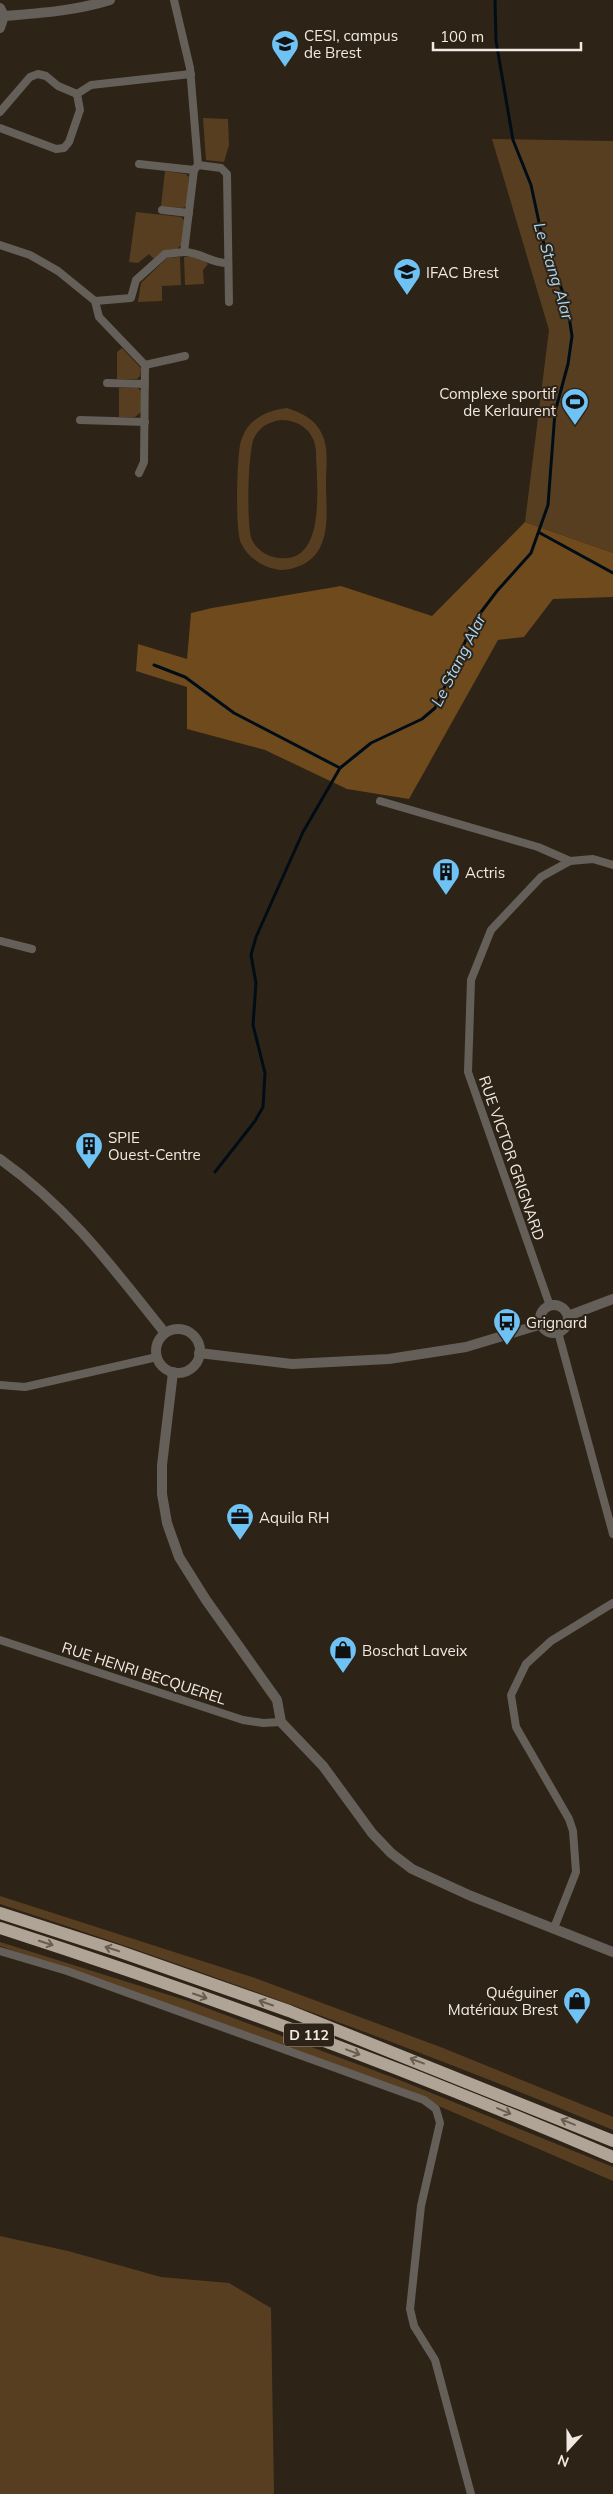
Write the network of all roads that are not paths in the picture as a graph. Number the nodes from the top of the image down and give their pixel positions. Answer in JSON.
{"nodes":[{"id":1,"x":110,"y":0,"type":"edge"},
{"id":2,"x":174,"y":0,"type":"edge"},
{"id":3,"x":2,"y":12,"type":"edge"},
{"id":4,"x":0,"y":28,"type":"edge"},
{"id":5,"x":191,"y":74,"type":"junction"},
{"id":6,"x":77,"y":94,"type":"junction"},
{"id":7,"x":0,"y":112,"type":"edge"},
{"id":8,"x":0,"y":128,"type":"edge"},
{"id":9,"x":140,"y":164,"type":"dead end"},
{"id":10,"x":196,"y":168,"type":"junction"},
{"id":11,"x":162,"y":210,"type":"dead end"},
{"id":12,"x":189,"y":213,"type":"junction"},
{"id":13,"x":0,"y":245,"type":"edge"},
{"id":14,"x":184,"y":252,"type":"junction"},
{"id":15,"x":228,"y":263,"type":"junction"},
{"id":16,"x":95,"y":301,"type":"junction"},
{"id":17,"x":229,"y":302,"type":"dead end"},
{"id":18,"x":185,"y":356,"type":"dead end"},
{"id":19,"x":145,"y":364,"type":"junction"},
{"id":20,"x":107,"y":383,"type":"dead end"},
{"id":21,"x":145,"y":384,"type":"junction"},
{"id":22,"x":80,"y":420,"type":"dead end"},
{"id":23,"x":145,"y":422,"type":"junction"},
{"id":24,"x":140,"y":473,"type":"dead end"},
{"id":25,"x":380,"y":801,"type":"dead end"},
{"id":26,"x":570,"y":861,"type":"junction"},
{"id":27,"x":613,"y":864,"type":"edge"},
{"id":28,"x":0,"y":941,"type":"edge"},
{"id":29,"x":32,"y":949,"type":"dead end"},
{"id":30,"x":0,"y":1159,"type":"edge"},
{"id":31,"x":613,"y":1299,"type":"edge"},
{"id":32,"x":550,"y":1306,"type":"junction"},
{"id":33,"x":568,"y":1316,"type":"junction"},
{"id":34,"x":542,"y":1324,"type":"junction"},
{"id":35,"x":558,"y":1332,"type":"junction"},
{"id":36,"x":165,"y":1333,"type":"junction"},
{"id":37,"x":199,"y":1353,"type":"junction"},
{"id":38,"x":157,"y":1357,"type":"junction"},
{"id":39,"x":173,"y":1372,"type":"junction"},
{"id":40,"x":0,"y":1385,"type":"edge"},
{"id":41,"x":613,"y":1534,"type":"edge"},
{"id":42,"x":613,"y":1603,"type":"edge"},
{"id":43,"x":0,"y":1640,"type":"edge"},
{"id":44,"x":281,"y":1722,"type":"junction"},
{"id":45,"x":0,"y":1913,"type":"edge"},
{"id":46,"x":0,"y":1928,"type":"edge"},
{"id":47,"x":554,"y":1928,"type":"junction"},
{"id":48,"x":0,"y":1951,"type":"edge"},
{"id":49,"x":613,"y":1952,"type":"edge"},
{"id":50,"x":613,"y":2141,"type":"edge"},
{"id":51,"x":613,"y":2157,"type":"edge"},
{"id":52,"x":471,"y":2494,"type":"edge"}],
"edges":[{"from":1,"to":3,"type":"street"},
{"from":2,"to":5,"type":"street"},
{"from":3,"to":4,"type":"street"},
{"from":5,"to":6,"type":"street"},
{"from":5,"to":10,"type":"street"},
{"from":6,"to":7,"type":"street"},
{"from":6,"to":8,"type":"street"},
{"from":9,"to":10,"type":"street"},
{"from":10,"to":12,"type":"street"},
{"from":10,"to":15,"type":"street"},
{"from":11,"to":12,"type":"street"},
{"from":12,"to":14,"type":"street"},
{"from":13,"to":16,"type":"street"},
{"from":14,"to":15,"type":"street"},
{"from":14,"to":16,"type":"street"},
{"from":15,"to":17,"type":"street"},
{"from":16,"to":19,"type":"street"},
{"from":18,"to":19,"type":"street"},
{"from":19,"to":21,"type":"street"},
{"from":20,"to":21,"type":"street"},
{"from":21,"to":23,"type":"street"},
{"from":22,"to":23,"type":"street"},
{"from":23,"to":24,"type":"street"},
{"from":25,"to":26,"type":"street"},
{"from":26,"to":27,"type":"street","name":"RUE VICTOR GRIGNARD"},
{"from":26,"to":32,"type":"street","name":"RUE VICTOR GRIGNARD"},
{"from":28,"to":29,"type":"street"},
{"from":30,"to":36,"type":"street"},
{"from":31,"to":33,"type":"street"},
{"from":32,"to":33,"type":"street"},
{"from":32,"to":34,"type":"street"},
{"from":33,"to":35,"type":"street"},
{"from":34,"to":35,"type":"street"},
{"from":34,"to":37,"type":"street"},
{"from":35,"to":41,"type":"street"},
{"from":36,"to":37,"type":"street"},
{"from":36,"to":38,"type":"street"},
{"from":37,"to":39,"type":"street"},
{"from":38,"to":39,"type":"street"},
{"from":38,"to":40,"type":"street"},
{"from":39,"to":44,"type":"street"},
{"from":42,"to":47,"type":"street"},
{"from":43,"to":44,"type":"street","name":"RUE HENRI BECQUEREL"},
{"from":44,"to":47,"type":"street"},
{"from":50,"to":45,"type":"highway","number":"D 112","one_way":true},
{"from":46,"to":51,"type":"highway","number":"D 112","one_way":true},
{"from":47,"to":49,"type":"street"},
{"from":48,"to":52,"type":"street"}]}
